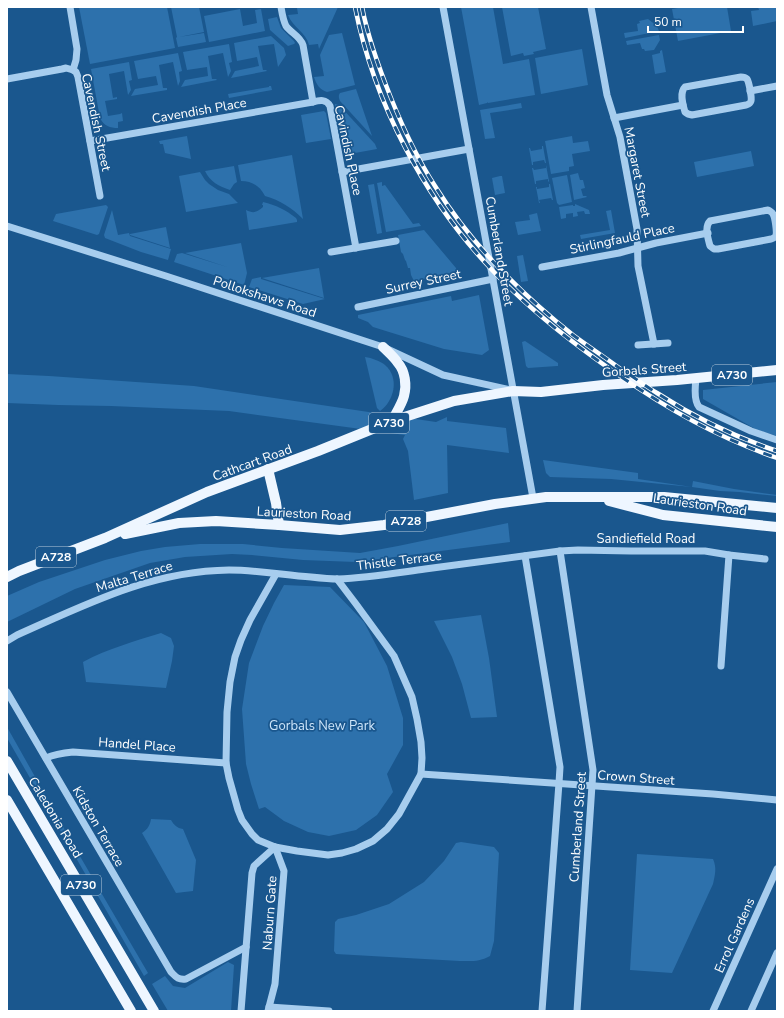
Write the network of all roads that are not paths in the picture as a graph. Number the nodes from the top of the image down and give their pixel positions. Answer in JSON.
{"nodes":[{"id":1,"x":70,"y":7,"type":"edge"},
{"id":2,"x":281,"y":7,"type":"edge"},
{"id":3,"x":443,"y":7,"type":"edge"},
{"id":4,"x":591,"y":7,"type":"edge"},
{"id":5,"x":73,"y":70,"type":"junction"},
{"id":6,"x":7,"y":79,"type":"edge"},
{"id":7,"x":777,"y":86,"type":"edge"},
{"id":8,"x":750,"y":91,"type":"junction"},
{"id":9,"x":313,"y":102,"type":"junction"},
{"id":10,"x":684,"y":105,"type":"junction"},
{"id":11,"x":614,"y":118,"type":"junction"},
{"id":12,"x":90,"y":141,"type":"junction"},
{"id":13,"x":469,"y":149,"type":"junction"},
{"id":14,"x":342,"y":172,"type":"junction"},
{"id":15,"x":100,"y":196,"type":"dead end"},
{"id":16,"x":776,"y":223,"type":"edge"},
{"id":17,"x":7,"y":226,"type":"edge"},
{"id":18,"x":708,"y":233,"type":"junction"},
{"id":19,"x":396,"y":241,"type":"dead end"},
{"id":20,"x":356,"y":248,"type":"junction"},
{"id":21,"x":638,"y":248,"type":"junction"},
{"id":22,"x":331,"y":252,"type":"dead end"},
{"id":23,"x":542,"y":267,"type":"dead end"},
{"id":24,"x":493,"y":279,"type":"junction"},
{"id":25,"x":358,"y":307,"type":"dead end"},
{"id":26,"x":668,"y":343,"type":"dead end"},
{"id":27,"x":654,"y":344,"type":"junction"},
{"id":28,"x":638,"y":346,"type":"dead end"},
{"id":29,"x":383,"y":347,"type":"junction"},
{"id":30,"x":777,"y":370,"type":"edge"},
{"id":31,"x":696,"y":379,"type":"junction"},
{"id":32,"x":513,"y":391,"type":"junction"},
{"id":33,"x":392,"y":422,"type":"junction"},
{"id":34,"x":777,"y":440,"type":"edge"},
{"id":35,"x":268,"y":469,"type":"junction"},
{"id":36,"x":533,"y":498,"type":"junction"},
{"id":37,"x":596,"y":498,"type":"junction"},
{"id":38,"x":777,"y":508,"type":"edge"},
{"id":39,"x":279,"y":525,"type":"junction"},
{"id":40,"x":777,"y":527,"type":"edge"},
{"id":41,"x":105,"y":538,"type":"junction"},
{"id":42,"x":560,"y":551,"type":"junction"},
{"id":43,"x":729,"y":555,"type":"junction"},
{"id":44,"x":526,"y":556,"type":"junction"},
{"id":45,"x":766,"y":559,"type":"dead end"},
{"id":46,"x":276,"y":574,"type":"junction"},
{"id":47,"x":7,"y":577,"type":"edge"},
{"id":48,"x":337,"y":579,"type":"junction"},
{"id":49,"x":7,"y":641,"type":"edge"},
{"id":50,"x":721,"y":666,"type":"dead end"},
{"id":51,"x":7,"y":692,"type":"edge"},
{"id":52,"x":46,"y":758,"type":"junction"},
{"id":53,"x":7,"y":761,"type":"edge"},
{"id":54,"x":226,"y":763,"type":"junction"},
{"id":55,"x":421,"y":774,"type":"junction"},
{"id":56,"x":559,"y":783,"type":"junction"},
{"id":57,"x":592,"y":786,"type":"junction"},
{"id":58,"x":7,"y":800,"type":"edge"},
{"id":59,"x":777,"y":800,"type":"edge"},
{"id":60,"x":275,"y":847,"type":"junction"},
{"id":61,"x":777,"y":869,"type":"edge"},
{"id":62,"x":246,"y":947,"type":"junction"},
{"id":63,"x":777,"y":953,"type":"edge"},
{"id":64,"x":269,"y":1009,"type":"edge"},
{"id":65,"x":131,"y":1011,"type":"edge"},
{"id":66,"x":154,"y":1011,"type":"edge"},
{"id":67,"x":241,"y":1011,"type":"edge"},
{"id":68,"x":329,"y":1011,"type":"edge"},
{"id":69,"x":542,"y":1011,"type":"edge"},
{"id":70,"x":577,"y":1011,"type":"edge"},
{"id":71,"x":713,"y":1011,"type":"edge"},
{"id":72,"x":751,"y":1011,"type":"edge"}],
"edges":[{"from":1,"to":5,"type":"street","name":"Cavendish Street"},
{"from":2,"to":9,"type":"street"},
{"from":3,"to":13,"type":"street","name":"Cumberland Street"},
{"from":4,"to":11,"type":"street","name":"Margaret Street"},
{"from":5,"to":6,"type":"street"},
{"from":5,"to":12,"type":"street","name":"Cavendish Street"},
{"from":7,"to":8,"type":"street"},
{"from":8,"to":10,"type":"street"},
{"from":8,"to":10,"type":"street"},
{"from":9,"to":12,"type":"street","name":"Cavendish Place"},
{"from":9,"to":14,"type":"street","name":"Cavindish Place"},
{"from":10,"to":11,"type":"street"},
{"from":11,"to":21,"type":"street","name":"Margaret Street"},
{"from":12,"to":15,"type":"street","name":"Cavendish Street"},
{"from":13,"to":14,"type":"street"},
{"from":13,"to":24,"type":"street","name":"Cumberland Street"},
{"from":14,"to":20,"type":"street","name":"Cavindish Place"},
{"from":16,"to":18,"type":"street"},
{"from":16,"to":18,"type":"street"},
{"from":17,"to":29,"type":"street","name":"Pollokshaws Road"},
{"from":18,"to":21,"type":"street","name":"Stirlingfauld Place"},
{"from":19,"to":20,"type":"street"},
{"from":20,"to":22,"type":"street"},
{"from":21,"to":23,"type":"street","name":"Stirlingfauld Place"},
{"from":21,"to":27,"type":"street","name":"Margaret Street"},
{"from":24,"to":25,"type":"street","name":"Surrey Street"},
{"from":24,"to":32,"type":"street","name":"Cumberland Street"},
{"from":26,"to":27,"type":"street"},
{"from":27,"to":28,"type":"street"},
{"from":29,"to":32,"type":"street","name":"Pollokshaws Road"},
{"from":29,"to":33,"type":"main road"},
{"from":30,"to":31,"type":"main road","name":"Gorbals Street","number":"A730"},
{"from":31,"to":32,"type":"main road","name":"Gorbals Street","number":"A730"},
{"from":31,"to":34,"type":"street"},
{"from":32,"to":33,"type":"main road","name":"Cathcart Road","number":"A730"},
{"from":32,"to":36,"type":"street","name":"Cumberland Street"},
{"from":33,"to":35,"type":"main road","name":"Cathcart Road","number":"A730"},
{"from":35,"to":39,"type":"main road"},
{"from":35,"to":41,"type":"main road","name":"Cathcart Road","number":"A730"},
{"from":36,"to":37,"type":"main road","name":"Laurieston Road","number":"A728"},
{"from":36,"to":39,"type":"main road","name":"Laurieston Road","number":"A728"},
{"from":37,"to":38,"type":"main road","name":"Laurieston Road","number":"A728"},
{"from":37,"to":40,"type":"main road","name":"Laurieston Road","number":"A728"},
{"from":39,"to":41,"type":"main road","name":"Laurieston Road","number":"A728"},
{"from":41,"to":47,"type":"main road","name":"Cathcart Road","number":"A728"},
{"from":42,"to":43,"type":"street","name":"Sandiefield Road"},
{"from":42,"to":44,"type":"street","name":"Sandiefield Road"},
{"from":42,"to":57,"type":"street","name":"Cumberland Street"},
{"from":43,"to":45,"type":"street","name":"Sandiefield Road"},
{"from":43,"to":50,"type":"street"},
{"from":44,"to":48,"type":"street","name":"Thistle Terrace"},
{"from":44,"to":56,"type":"street","name":"Cumberland Street"},
{"from":46,"to":48,"type":"street","name":"Thistle Terrace"},
{"from":46,"to":49,"type":"street","name":"Malta Terrace"},
{"from":46,"to":54,"type":"street"},
{"from":48,"to":55,"type":"street"},
{"from":51,"to":52,"type":"street","name":"Kidston Terrace"},
{"from":52,"to":54,"type":"street","name":"Handel Place"},
{"from":52,"to":62,"type":"street","name":"Kidston Terrace"},
{"from":53,"to":66,"type":"main road","name":"Caledonia Road","number":"A730"},
{"from":54,"to":60,"type":"street"},
{"from":55,"to":56,"type":"street","name":"Crown Street"},
{"from":55,"to":60,"type":"street"},
{"from":56,"to":57,"type":"street","name":"Crown Street"},
{"from":56,"to":69,"type":"street","name":"Cumberland Street"},
{"from":57,"to":59,"type":"street","name":"Crown Street"},
{"from":57,"to":70,"type":"street","name":"Cumberland Street"},
{"from":58,"to":65,"type":"main road","number":"A730"},
{"from":60,"to":62,"type":"street","name":"Naburn Gate"},
{"from":60,"to":64,"type":"street","name":"Naburn Gate"},
{"from":61,"to":71,"type":"street","name":"Errol Gardens"},
{"from":62,"to":67,"type":"street","name":"Naburn Gate"},
{"from":63,"to":72,"type":"street"},
{"from":64,"to":68,"type":"street"}]}
